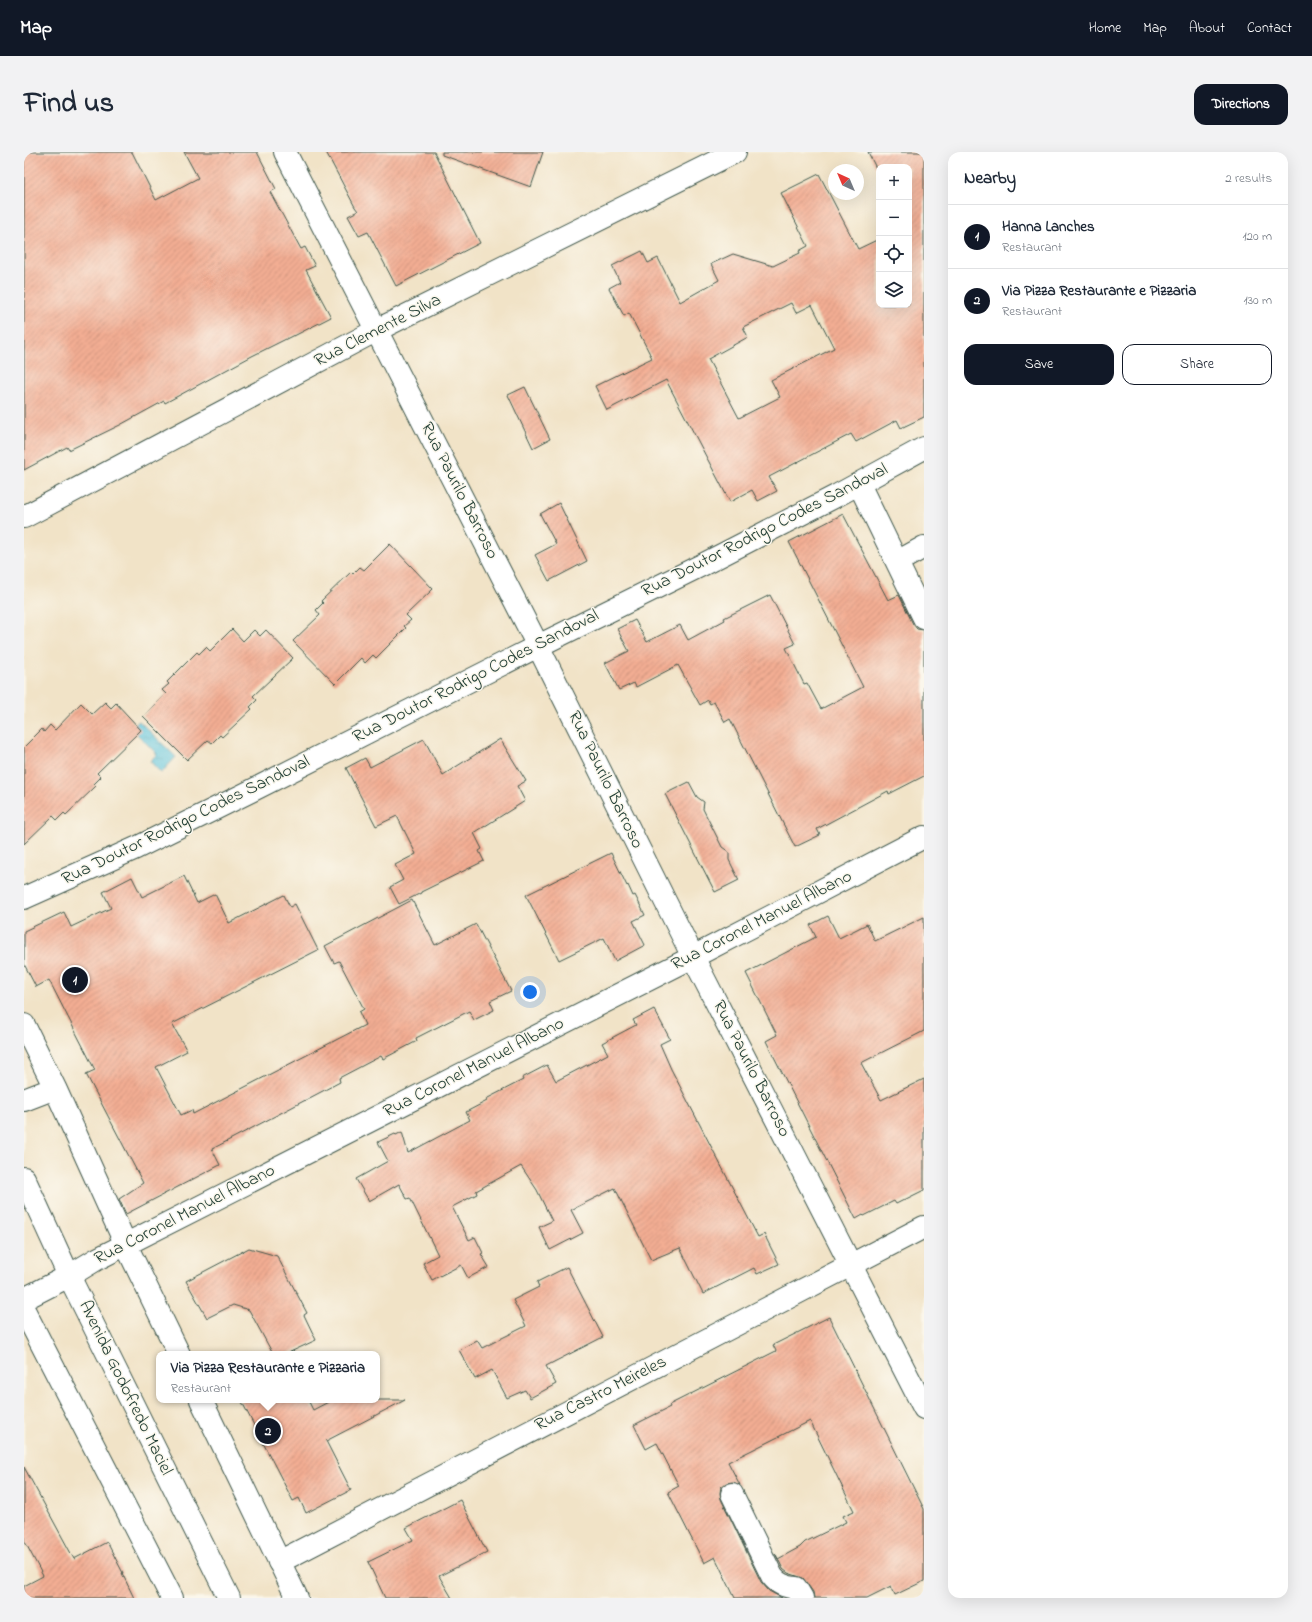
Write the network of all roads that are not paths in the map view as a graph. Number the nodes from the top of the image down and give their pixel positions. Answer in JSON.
{"nodes":[{"id":1,"x":285,"y":152,"type":"edge"},
{"id":2,"x":735,"y":152,"type":"edge"},
{"id":3,"x":377,"y":330,"type":"junction"},
{"id":4,"x":924,"y":448,"type":"edge"},
{"id":5,"x":859,"y":484,"type":"junction"},
{"id":6,"x":24,"y":517,"type":"edge"},
{"id":7,"x":924,"y":547,"type":"edge"},
{"id":8,"x":897,"y":562,"type":"junction"},
{"id":9,"x":924,"y":618,"type":"edge"},
{"id":10,"x":538,"y":646,"type":"junction"},
{"id":11,"x":924,"y":837,"type":"edge"},
{"id":12,"x":24,"y":898,"type":"edge"},
{"id":13,"x":693,"y":957,"type":"junction"},
{"id":14,"x":24,"y":1025,"type":"edge"},
{"id":15,"x":54,"y":1088,"type":"junction"},
{"id":16,"x":24,"y":1100,"type":"edge"},
{"id":17,"x":24,"y":1178,"type":"edge"},
{"id":18,"x":924,"y":1227,"type":"edge"},
{"id":19,"x":126,"y":1245,"type":"junction"},
{"id":20,"x":851,"y":1264,"type":"junction"},
{"id":21,"x":69,"y":1276,"type":"junction"},
{"id":22,"x":24,"y":1299,"type":"edge"},
{"id":23,"x":24,"y":1310,"type":"edge"},
{"id":24,"x":178,"y":1351,"type":"edge"},
{"id":25,"x":202,"y":1403,"type":"edge"},
{"id":26,"x":924,"y":1408,"type":"edge"},
{"id":27,"x":732,"y":1494,"type":"dead end"},
{"id":28,"x":279,"y":1562,"type":"junction"},
{"id":29,"x":226,"y":1597,"type":"edge"},
{"id":30,"x":172,"y":1598,"type":"edge"},
{"id":31,"x":297,"y":1598,"type":"edge"},
{"id":32,"x":802,"y":1598,"type":"edge"}],
"edges":[{"from":1,"to":3,"type":"street","name":"Rua Paurilo Barroso"},
{"from":2,"to":3,"type":"street","name":"Rua Clemente Silva"},
{"from":3,"to":6,"type":"street","name":"Rua Clemente Silva"},
{"from":3,"to":10,"type":"street","name":"Rua Paurilo Barroso"},
{"from":4,"to":5,"type":"street","name":"Rua Doutor Rodrigo Codes Sandoval"},
{"from":5,"to":8,"type":"street"},
{"from":5,"to":10,"type":"street","name":"Rua Doutor Rodrigo Codes Sandoval"},
{"from":7,"to":8,"type":"street"},
{"from":8,"to":9,"type":"street"},
{"from":10,"to":12,"type":"street","name":"Rua Doutor Rodrigo Codes Sandoval"},
{"from":10,"to":13,"type":"street","name":"Rua Paurilo Barroso"},
{"from":11,"to":13,"type":"street","name":"Rua Coronel Manuel Albano"},
{"from":13,"to":19,"type":"street","name":"Rua Coronel Manuel Albano"},
{"from":13,"to":20,"type":"street","name":"Rua Paurilo Barroso"},
{"from":14,"to":15,"type":"street"},
{"from":15,"to":16,"type":"street"},
{"from":15,"to":19,"type":"street"},
{"from":17,"to":21,"type":"street","name":"Avenida Godofredo Maciel"},
{"from":18,"to":20,"type":"street","name":"Rua Castro Meireles"},
{"from":19,"to":21,"type":"street","name":"Rua Coronel Manuel Albano"},
{"from":19,"to":24,"type":"street"},
{"from":20,"to":26,"type":"street","name":"Rua Paurilo Barroso"},
{"from":20,"to":28,"type":"street","name":"Rua Castro Meireles"},
{"from":21,"to":22,"type":"street","name":"Rua Coronel Manuel Albano"},
{"from":21,"to":29,"type":"street","name":"Avenida Godofredo Maciel"},
{"from":23,"to":30,"type":"street"},
{"from":25,"to":28,"type":"street"},
{"from":27,"to":32,"type":"street"},
{"from":28,"to":31,"type":"street"}]}
